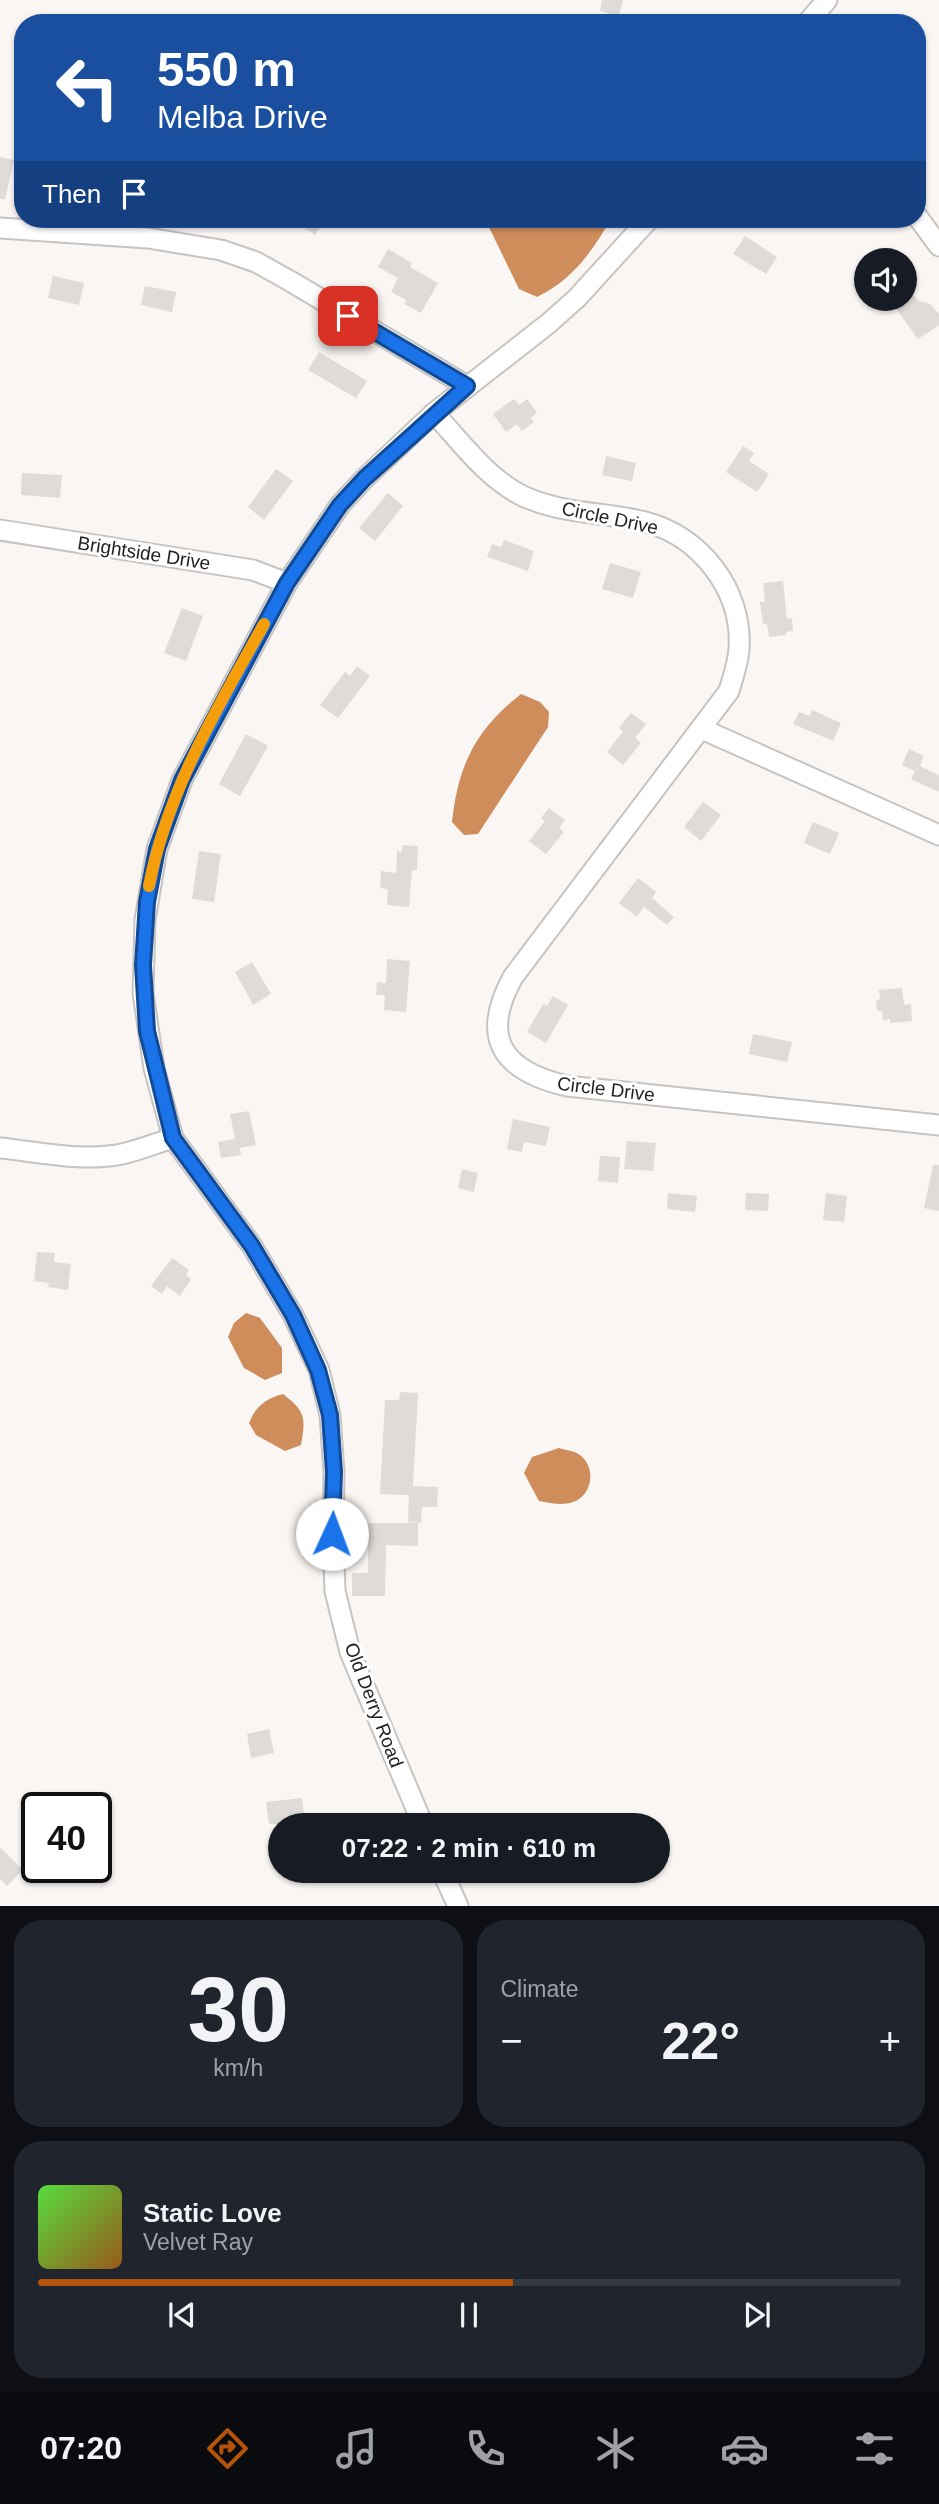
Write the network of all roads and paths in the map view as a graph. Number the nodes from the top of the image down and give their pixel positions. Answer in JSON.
{"nodes":[{"id":1,"x":827,"y":0,"type":"edge"},
{"id":2,"x":815,"y":14,"type":"edge"},
{"id":3,"x":0,"y":228,"type":"edge"},
{"id":4,"x":641,"y":228,"type":"edge"},
{"id":5,"x":926,"y":228,"type":"edge"},
{"id":6,"x":939,"y":246,"type":"edge"},
{"id":7,"x":467,"y":386,"type":"junction"},
{"id":8,"x":435,"y":413,"type":"junction"},
{"id":9,"x":0,"y":530,"type":"edge"},
{"id":10,"x":287,"y":583,"type":"junction"},
{"id":11,"x":702,"y":729,"type":"junction"},
{"id":12,"x":939,"y":835,"type":"edge"},
{"id":13,"x":939,"y":1125,"type":"edge"},
{"id":14,"x":173,"y":1138,"type":"junction"},
{"id":15,"x":0,"y":1148,"type":"edge"},
{"id":16,"x":418,"y":1813,"type":"edge"},
{"id":17,"x":447,"y":1883,"type":"edge"},
{"id":18,"x":458,"y":1906,"type":"edge"}],
"edges":[{"from":1,"to":2,"type":"street"},
{"from":3,"to":7,"type":"street"},
{"from":4,"to":7,"type":"street","name":"Old Derry Road"},
{"from":5,"to":6,"type":"street"},
{"from":7,"to":8,"type":"street","name":"Old Derry Road"},
{"from":8,"to":10,"type":"street","name":"Old Derry Road"},
{"from":8,"to":11,"type":"street","name":"Circle Drive"},
{"from":9,"to":10,"type":"street","name":"Brightside Drive"},
{"from":10,"to":14,"type":"street","name":"Old Derry Road"},
{"from":11,"to":12,"type":"street"},
{"from":11,"to":13,"type":"street","name":"Circle Drive"},
{"from":14,"to":15,"type":"street"},
{"from":14,"to":16,"type":"street","name":"Old Derry Road"},
{"from":17,"to":18,"type":"street"}]}
